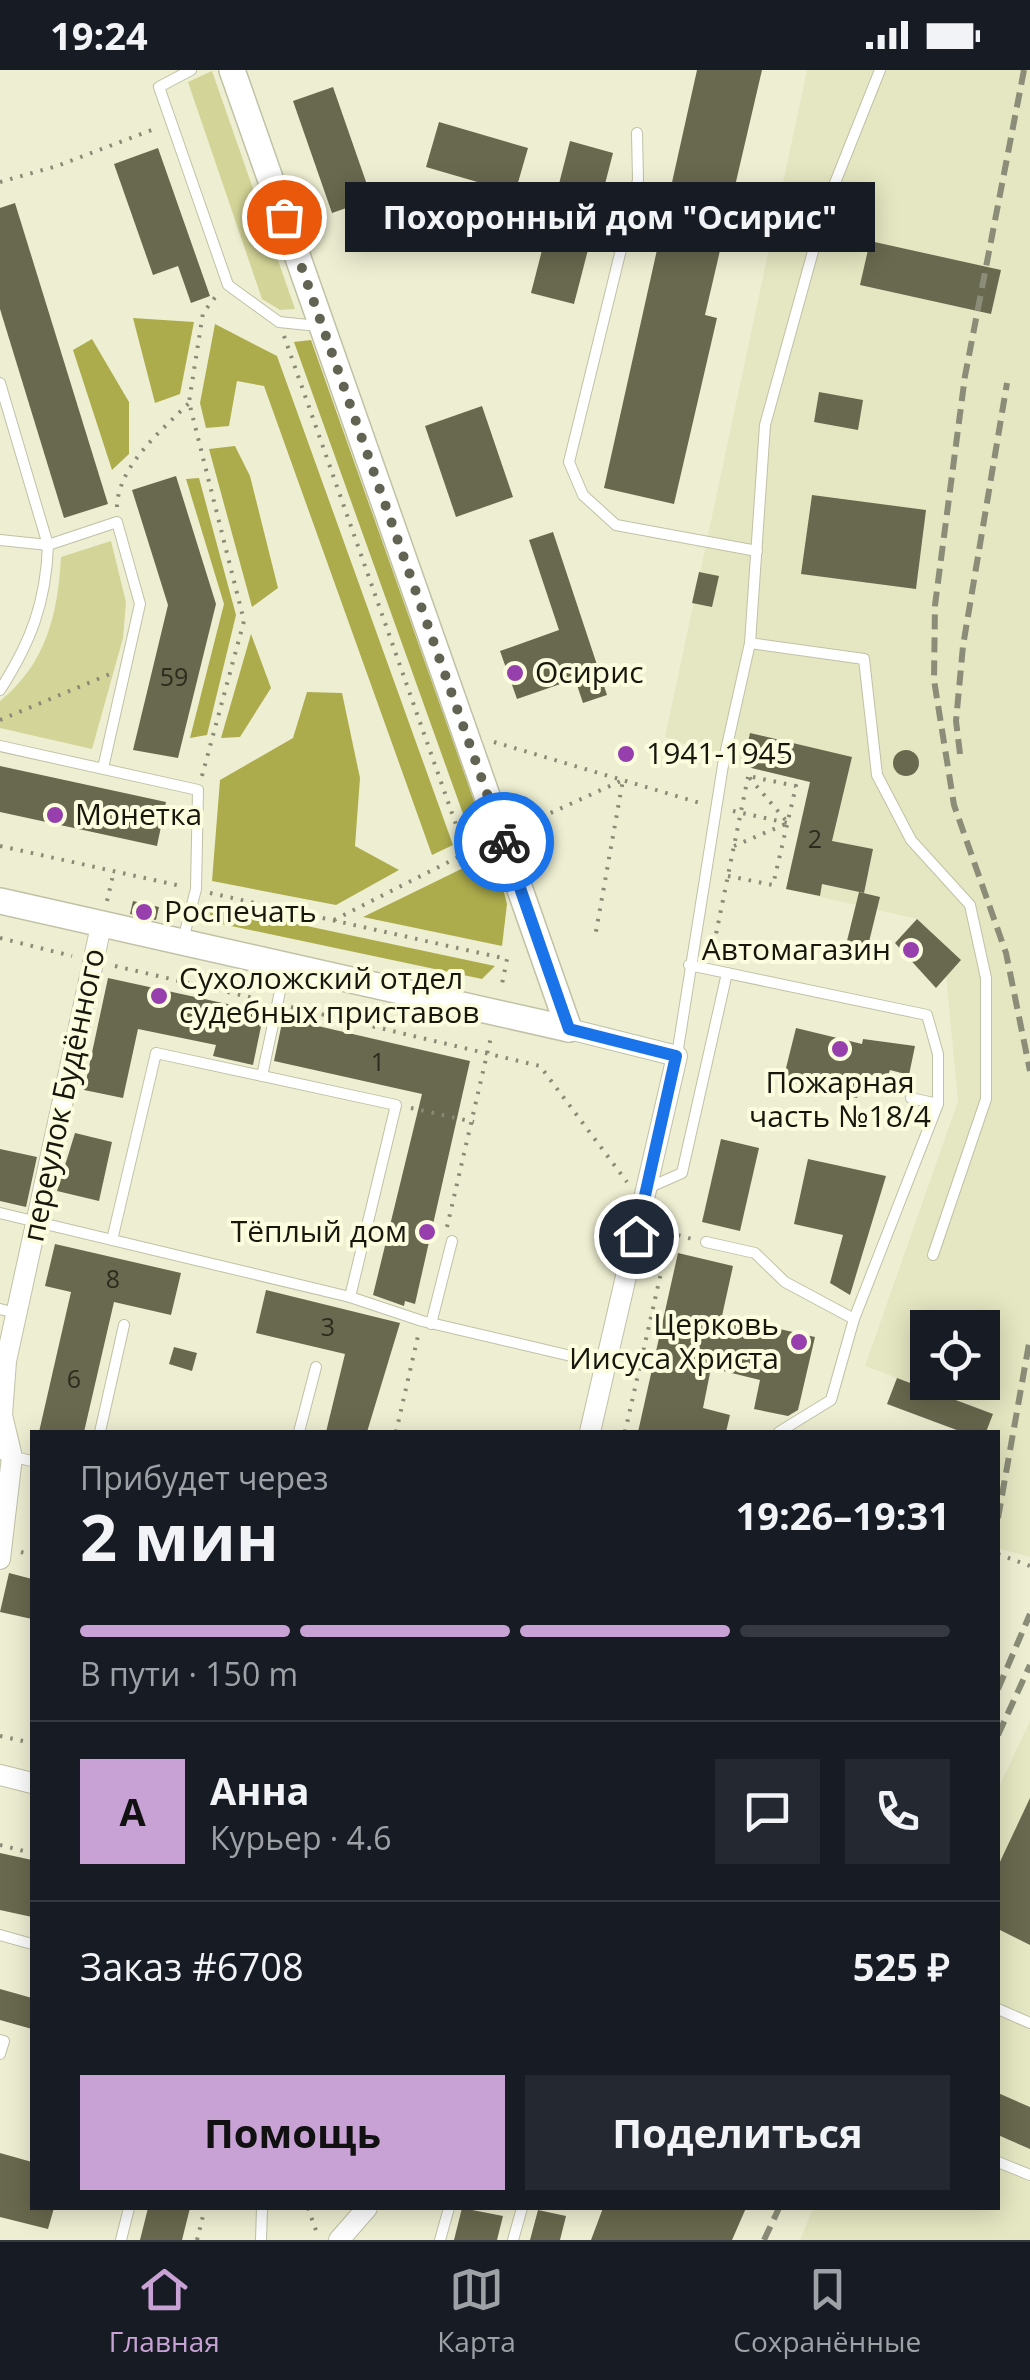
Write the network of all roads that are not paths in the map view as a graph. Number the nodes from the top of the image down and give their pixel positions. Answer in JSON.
{"nodes":[{"id":1,"x":191,"y":70,"type":"edge"},
{"id":2,"x":232,"y":70,"type":"edge"},
{"id":3,"x":880,"y":70,"type":"edge"},
{"id":4,"x":637,"y":132,"type":"dead end"},
{"id":5,"x":323,"y":327,"type":"junction"},
{"id":6,"x":0,"y":383,"type":"edge"},
{"id":7,"x":0,"y":540,"type":"edge"},
{"id":8,"x":48,"y":545,"type":"junction"},
{"id":9,"x":757,"y":551,"type":"junction"},
{"id":10,"x":750,"y":643,"type":"junction"},
{"id":11,"x":0,"y":690,"type":"edge"},
{"id":12,"x":0,"y":746,"type":"edge"},
{"id":13,"x":103,"y":768,"type":"junction"},
{"id":14,"x":0,"y":901,"type":"edge"},
{"id":15,"x":101,"y":926,"type":"junction"},
{"id":16,"x":182,"y":944,"type":"junction"},
{"id":17,"x":689,"y":965,"type":"junction"},
{"id":18,"x":286,"y":967,"type":"junction"},
{"id":19,"x":727,"y":972,"type":"junction"},
{"id":20,"x":569,"y":1029,"type":"junction"},
{"id":21,"x":676,"y":1056,"type":"junction"},
{"id":22,"x":262,"y":1076,"type":"junction"},
{"id":23,"x":911,"y":1098,"type":"dead end"},
{"id":24,"x":938,"y":1104,"type":"junction"},
{"id":25,"x":645,"y":1196,"type":"junction"},
{"id":26,"x":0,"y":1213,"type":"edge"},
{"id":27,"x":36,"y":1223,"type":"junction"},
{"id":28,"x":112,"y":1240,"type":"junction"},
{"id":29,"x":448,"y":1240,"type":"road end"},
{"id":30,"x":706,"y":1242,"type":"road end"},
{"id":31,"x":933,"y":1255,"type":"dead end"},
{"id":32,"x":350,"y":1296,"type":"junction"},
{"id":33,"x":8,"y":1311,"type":"edge"},
{"id":34,"x":854,"y":1319,"type":"junction"},
{"id":35,"x":426,"y":1322,"type":"junction"},
{"id":36,"x":124,"y":1324,"type":"dead end"},
{"id":37,"x":606,"y":1364,"type":"junction"},
{"id":38,"x":316,"y":1366,"type":"dead end"},
{"id":39,"x":100,"y":1430,"type":"edge"},
{"id":40,"x":300,"y":1430,"type":"edge"},
{"id":41,"x":590,"y":1430,"type":"edge"},
{"id":42,"x":782,"y":1430,"type":"edge"},
{"id":43,"x":15,"y":1457,"type":"edge"},
{"id":44,"x":0,"y":1559,"type":"edge"},
{"id":45,"x":0,"y":1775,"type":"edge"},
{"id":46,"x":30,"y":1782,"type":"edge"},
{"id":47,"x":0,"y":1935,"type":"edge"},
{"id":48,"x":30,"y":1943,"type":"edge"},
{"id":49,"x":1000,"y":2010,"type":"edge"},
{"id":50,"x":1030,"y":2024,"type":"edge"},
{"id":51,"x":0,"y":2040,"type":"edge"},
{"id":52,"x":0,"y":2054,"type":"edge"},
{"id":53,"x":1000,"y":2163,"type":"edge"},
{"id":54,"x":1030,"y":2175,"type":"edge"},
{"id":55,"x":128,"y":2210,"type":"edge"},
{"id":56,"x":262,"y":2210,"type":"edge"},
{"id":57,"x":365,"y":2210,"type":"edge"},
{"id":58,"x":448,"y":2210,"type":"edge"},
{"id":59,"x":521,"y":2210,"type":"edge"},
{"id":60,"x":121,"y":2240,"type":"edge"},
{"id":61,"x":261,"y":2240,"type":"edge"},
{"id":62,"x":339,"y":2240,"type":"edge"},
{"id":63,"x":440,"y":2240,"type":"edge"},
{"id":64,"x":513,"y":2240,"type":"edge"}],
"edges":[{"from":1,"to":5,"type":"lane"},
{"from":2,"to":5,"type":"street"},
{"from":3,"to":9,"type":"lane"},
{"from":4,"to":9,"type":"lane"},
{"from":5,"to":20,"type":"street"},
{"from":6,"to":8,"type":"lane"},
{"from":7,"to":8,"type":"lane"},
{"from":8,"to":11,"type":"lane"},
{"from":8,"to":13,"type":"lane"},
{"from":9,"to":10,"type":"lane"},
{"from":10,"to":17,"type":"lane"},
{"from":10,"to":31,"type":"lane"},
{"from":12,"to":13,"type":"lane"},
{"from":13,"to":16,"type":"lane"},
{"from":14,"to":15,"type":"street"},
{"from":15,"to":16,"type":"street"},
{"from":15,"to":27,"type":"street","name":"переулок Будённого"},
{"from":16,"to":18,"type":"street"},
{"from":17,"to":19,"type":"lane"},
{"from":17,"to":21,"type":"lane"},
{"from":18,"to":20,"type":"street"},
{"from":18,"to":22,"type":"lane"},
{"from":19,"to":24,"type":"lane"},
{"from":19,"to":25,"type":"lane"},
{"from":20,"to":21,"type":"street"},
{"from":21,"to":25,"type":"street"},
{"from":22,"to":28,"type":"lane"},
{"from":22,"to":32,"type":"lane"},
{"from":23,"to":24,"type":"lane"},
{"from":24,"to":34,"type":"lane"},
{"from":25,"to":37,"type":"street"},
{"from":26,"to":27,"type":"lane"},
{"from":27,"to":28,"type":"lane"},
{"from":27,"to":33,"type":"street","name":"переулок Будённого"},
{"from":28,"to":32,"type":"lane"},
{"from":29,"to":35,"type":"lane"},
{"from":30,"to":34,"type":"lane"},
{"from":32,"to":35,"type":"lane"},
{"from":33,"to":43,"type":"street","name":"переулок Будённого"},
{"from":34,"to":42,"type":"lane"},
{"from":35,"to":37,"type":"lane"},
{"from":36,"to":39,"type":"lane"},
{"from":37,"to":41,"type":"street"},
{"from":38,"to":40,"type":"lane"},
{"from":43,"to":44,"type":"street","name":"переулок Будённого"},
{"from":45,"to":46,"type":"street"},
{"from":47,"to":48,"type":"lane"},
{"from":49,"to":50,"type":"lane"},
{"from":51,"to":52,"type":"lane"},
{"from":53,"to":54,"type":"lane"},
{"from":55,"to":60,"type":"lane"},
{"from":56,"to":61,"type":"lane"},
{"from":57,"to":62,"type":"street"},
{"from":58,"to":63,"type":"lane"},
{"from":59,"to":64,"type":"lane"}]}
